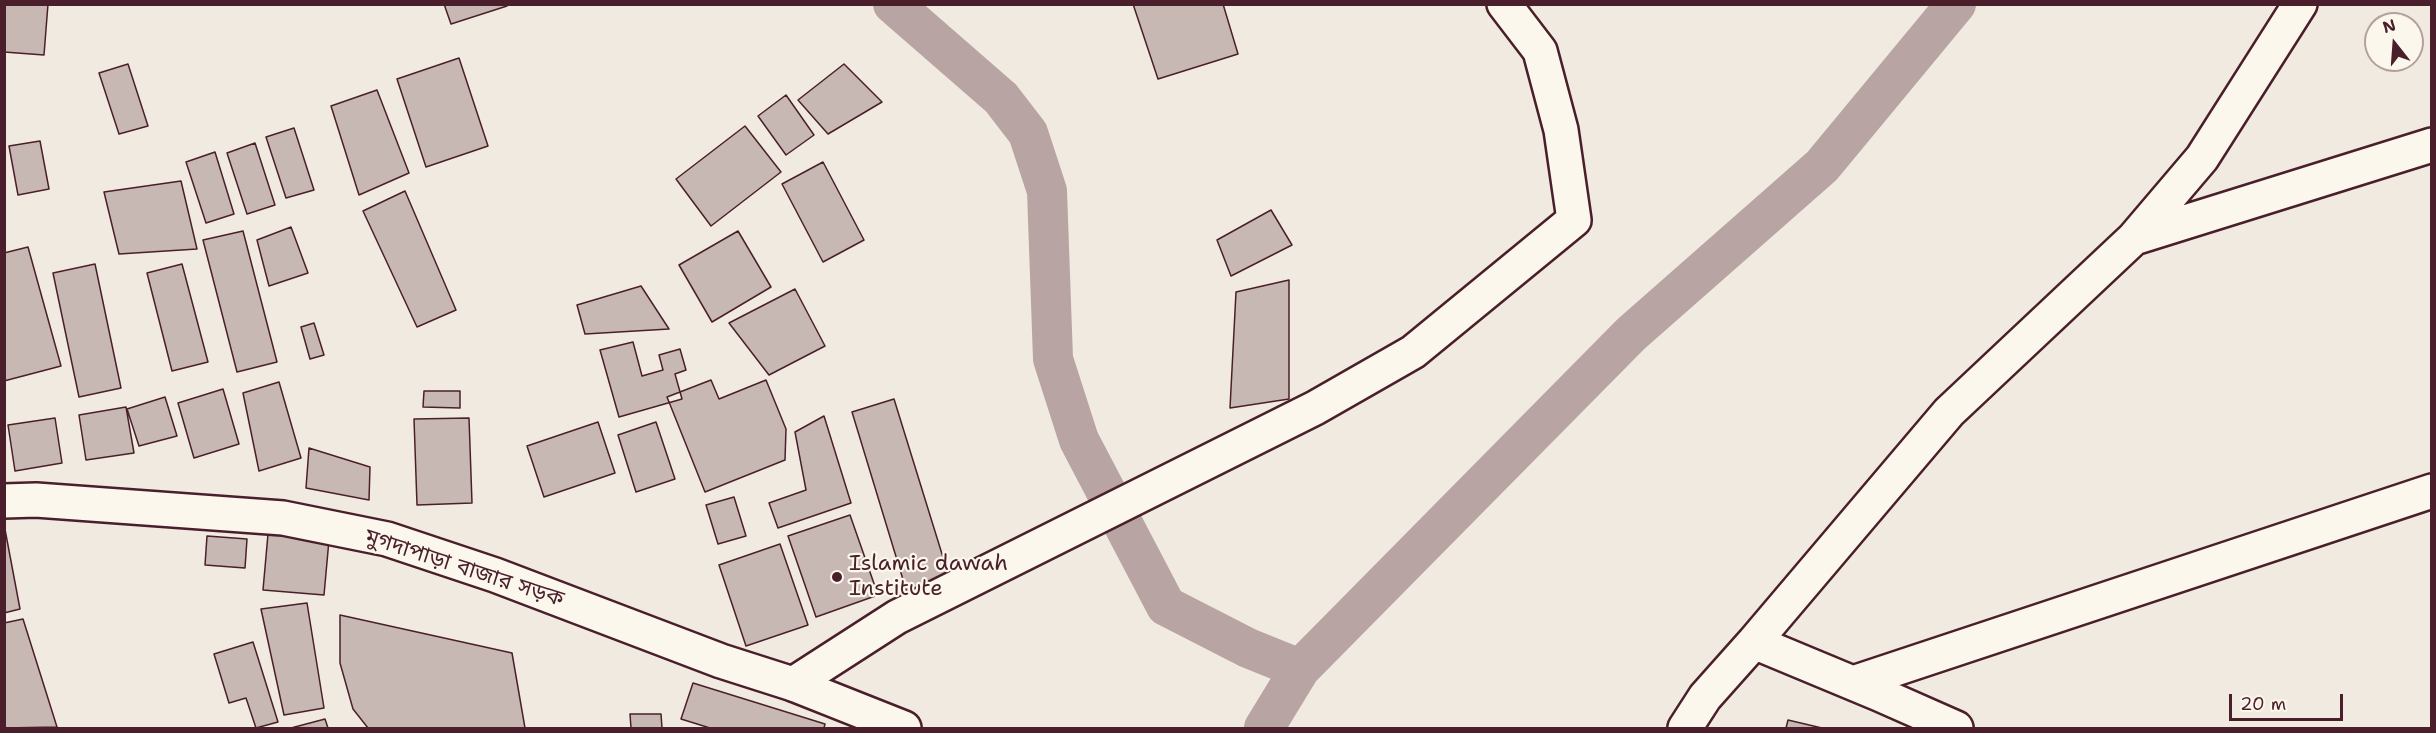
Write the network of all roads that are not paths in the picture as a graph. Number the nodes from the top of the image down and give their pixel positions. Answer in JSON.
{"nodes":[{"id":1,"x":1504,"y":4,"type":"edge"},
{"id":2,"x":2300,"y":4,"type":"edge"},
{"id":3,"x":2432,"y":145,"type":"edge"},
{"id":4,"x":2134,"y":238,"type":"junction"},
{"id":5,"x":2432,"y":491,"type":"edge"},
{"id":6,"x":4,"y":501,"type":"edge"},
{"id":7,"x":1754,"y":642,"type":"junction"},
{"id":8,"x":1852,"y":682,"type":"junction"},
{"id":9,"x":793,"y":684,"type":"junction"},
{"id":10,"x":904,"y":729,"type":"edge"},
{"id":11,"x":1685,"y":729,"type":"edge"},
{"id":12,"x":1956,"y":729,"type":"edge"}],
"edges":[{"from":1,"to":9,"type":"street"},
{"from":2,"to":4,"type":"street"},
{"from":3,"to":4,"type":"street"},
{"from":4,"to":7,"type":"street"},
{"from":5,"to":8,"type":"street"},
{"from":6,"to":9,"type":"street","name":"মুগদাপাড়া বাজার সড়ক"},
{"from":7,"to":8,"type":"street"},
{"from":7,"to":11,"type":"street"},
{"from":8,"to":12,"type":"street"},
{"from":9,"to":10,"type":"street","name":"মুগদাপাড়া বাজার সড়ক"}]}
